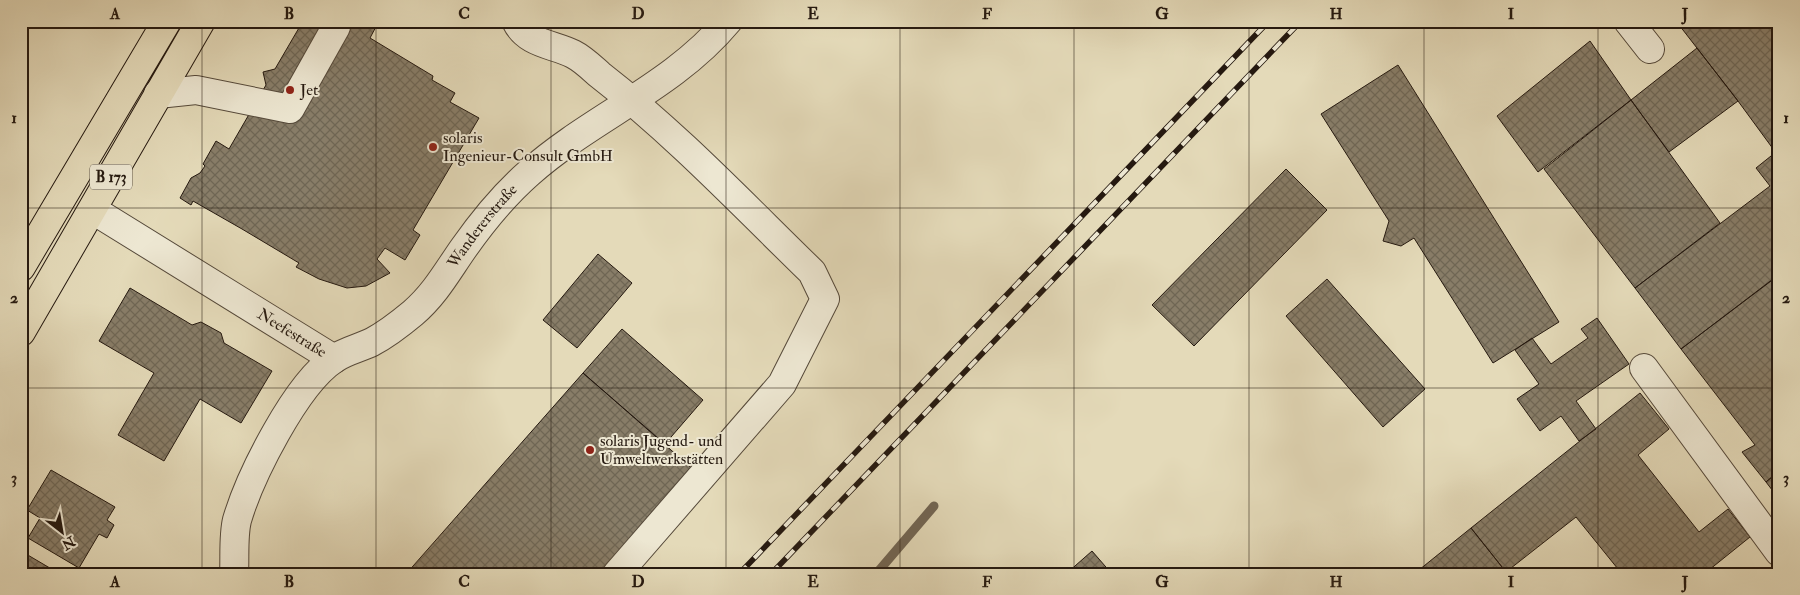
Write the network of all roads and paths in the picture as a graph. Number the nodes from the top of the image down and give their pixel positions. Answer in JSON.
{"nodes":[{"id":1,"x":167,"y":21,"type":"edge"},
{"id":2,"x":201,"y":21,"type":"edge"},
{"id":3,"x":334,"y":21,"type":"edge"},
{"id":4,"x":516,"y":21,"type":"edge"},
{"id":5,"x":728,"y":21,"type":"edge"},
{"id":6,"x":1628,"y":21,"type":"edge"},
{"id":7,"x":1650,"y":49,"type":"dead end"},
{"id":8,"x":158,"y":94,"type":"junction"},
{"id":9,"x":634,"y":101,"type":"junction"},
{"id":10,"x":93,"y":210,"type":"junction"},
{"id":11,"x":21,"y":267,"type":"edge"},
{"id":12,"x":21,"y":332,"type":"edge"},
{"id":13,"x":334,"y":359,"type":"junction"},
{"id":14,"x":1644,"y":368,"type":"dead end"},
{"id":15,"x":1779,"y":552,"type":"edge"},
{"id":16,"x":234,"y":574,"type":"edge"},
{"id":17,"x":617,"y":574,"type":"edge"}],
"edges":[{"from":1,"to":11,"type":"main road","number":"B 173"},
{"from":2,"to":8,"type":"main road","number":"B 173"},
{"from":3,"to":8,"type":"street"},
{"from":4,"to":9,"type":"street"},
{"from":5,"to":9,"type":"street","name":"Wandererstraße"},
{"from":6,"to":7,"type":"street"},
{"from":8,"to":10,"type":"main road","number":"B 173"},
{"from":9,"to":13,"type":"street","name":"Wandererstraße"},
{"from":9,"to":17,"type":"street"},
{"from":10,"to":12,"type":"main road","number":"B 173"},
{"from":10,"to":13,"type":"street","name":"Neefestraße"},
{"from":13,"to":16,"type":"street","name":"Neefestraße"},
{"from":14,"to":15,"type":"street"}]}
